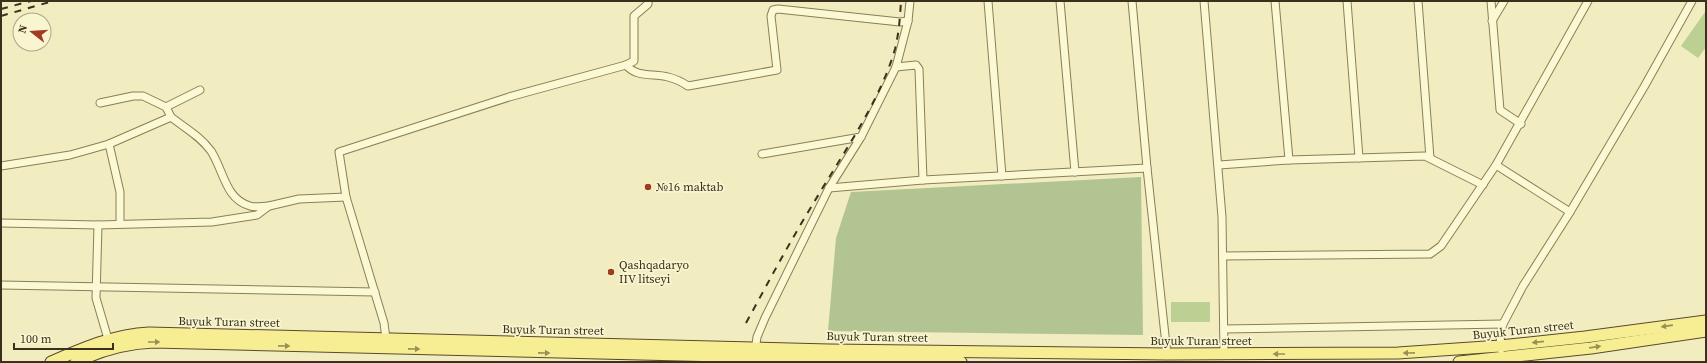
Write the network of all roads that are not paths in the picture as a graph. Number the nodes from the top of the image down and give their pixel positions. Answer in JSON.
{"nodes":[{"id":1,"x":648,"y":1,"type":"edge"},
{"id":2,"x":910,"y":1,"type":"edge"},
{"id":3,"x":988,"y":1,"type":"edge"},
{"id":4,"x":1060,"y":1,"type":"edge"},
{"id":5,"x":1132,"y":1,"type":"edge"},
{"id":6,"x":1204,"y":1,"type":"edge"},
{"id":7,"x":1275,"y":1,"type":"edge"},
{"id":8,"x":1347,"y":1,"type":"edge"},
{"id":9,"x":1418,"y":1,"type":"edge"},
{"id":10,"x":1491,"y":1,"type":"edge"},
{"id":11,"x":1504,"y":1,"type":"edge"},
{"id":12,"x":1588,"y":1,"type":"edge"},
{"id":13,"x":1692,"y":1,"type":"edge"},
{"id":14,"x":908,"y":21,"type":"junction"},
{"id":15,"x":1492,"y":21,"type":"junction"},
{"id":16,"x":626,"y":65,"type":"junction"},
{"id":17,"x":896,"y":67,"type":"junction"},
{"id":18,"x":200,"y":90,"type":"dead end"},
{"id":19,"x":100,"y":103,"type":"dead end"},
{"id":20,"x":166,"y":107,"type":"junction"},
{"id":21,"x":171,"y":117,"type":"junction"},
{"id":22,"x":1521,"y":124,"type":"junction"},
{"id":23,"x":861,"y":137,"type":"junction"},
{"id":24,"x":109,"y":144,"type":"junction"},
{"id":25,"x":762,"y":154,"type":"dead end"},
{"id":26,"x":1359,"y":158,"type":"junction"},
{"id":27,"x":1430,"y":158,"type":"junction"},
{"id":28,"x":1289,"y":160,"type":"junction"},
{"id":29,"x":1219,"y":165,"type":"junction"},
{"id":30,"x":1496,"y":165,"type":"junction"},
{"id":31,"x":1,"y":166,"type":"edge"},
{"id":32,"x":1147,"y":168,"type":"junction"},
{"id":33,"x":1075,"y":172,"type":"junction"},
{"id":34,"x":1002,"y":176,"type":"junction"},
{"id":35,"x":923,"y":180,"type":"junction"},
{"id":36,"x":1484,"y":185,"type":"junction"},
{"id":37,"x":830,"y":188,"type":"junction"},
{"id":38,"x":346,"y":197,"type":"junction"},
{"id":39,"x":269,"y":206,"type":"junction"},
{"id":40,"x":1570,"y":212,"type":"junction"},
{"id":41,"x":1,"y":223,"type":"edge"},
{"id":42,"x":120,"y":223,"type":"junction"},
{"id":43,"x":98,"y":225,"type":"junction"},
{"id":44,"x":1223,"y":256,"type":"junction"},
{"id":45,"x":1,"y":286,"type":"edge"},
{"id":46,"x":96,"y":288,"type":"junction"},
{"id":47,"x":375,"y":292,"type":"junction"},
{"id":48,"x":1706,"y":320,"type":"edge"},
{"id":49,"x":1503,"y":324,"type":"junction"},
{"id":50,"x":1224,"y":328,"type":"junction"},
{"id":51,"x":1706,"y":331,"type":"edge"},
{"id":52,"x":108,"y":339,"type":"junction"},
{"id":53,"x":386,"y":339,"type":"junction"},
{"id":54,"x":1501,"y":352,"type":"junction"},
{"id":55,"x":755,"y":353,"type":"junction"},
{"id":56,"x":1167,"y":354,"type":"junction"},
{"id":57,"x":1224,"y":354,"type":"junction"},
{"id":58,"x":51,"y":362,"type":"edge"},
{"id":59,"x":76,"y":362,"type":"edge"},
{"id":60,"x":962,"y":362,"type":"edge"},
{"id":61,"x":1459,"y":362,"type":"edge"}],
"edges":[{"from":1,"to":16,"type":"street"},
{"from":2,"to":14,"type":"street"},
{"from":3,"to":34,"type":"street"},
{"from":4,"to":33,"type":"street"},
{"from":5,"to":32,"type":"street"},
{"from":6,"to":29,"type":"street"},
{"from":7,"to":28,"type":"street"},
{"from":8,"to":26,"type":"street"},
{"from":9,"to":27,"type":"street"},
{"from":10,"to":15,"type":"street"},
{"from":11,"to":15,"type":"street"},
{"from":12,"to":22,"type":"street"},
{"from":13,"to":40,"type":"street"},
{"from":14,"to":16,"type":"street"},
{"from":14,"to":17,"type":"street"},
{"from":15,"to":22,"type":"street"},
{"from":16,"to":38,"type":"street"},
{"from":17,"to":23,"type":"street"},
{"from":17,"to":35,"type":"street"},
{"from":18,"to":20,"type":"street"},
{"from":19,"to":20,"type":"street"},
{"from":20,"to":21,"type":"street"},
{"from":21,"to":24,"type":"street"},
{"from":21,"to":39,"type":"street"},
{"from":22,"to":30,"type":"street"},
{"from":23,"to":25,"type":"street"},
{"from":23,"to":37,"type":"street"},
{"from":24,"to":31,"type":"street"},
{"from":24,"to":42,"type":"street"},
{"from":26,"to":27,"type":"street"},
{"from":26,"to":28,"type":"street"},
{"from":27,"to":36,"type":"street"},
{"from":28,"to":29,"type":"street"},
{"from":29,"to":44,"type":"street"},
{"from":30,"to":36,"type":"street"},
{"from":30,"to":40,"type":"street"},
{"from":32,"to":33,"type":"street"},
{"from":32,"to":56,"type":"street"},
{"from":33,"to":34,"type":"street"},
{"from":34,"to":35,"type":"street"},
{"from":35,"to":37,"type":"street"},
{"from":36,"to":44,"type":"street"},
{"from":37,"to":55,"type":"street"},
{"from":38,"to":39,"type":"street"},
{"from":38,"to":47,"type":"street"},
{"from":39,"to":42,"type":"street"},
{"from":40,"to":49,"type":"street"},
{"from":41,"to":43,"type":"street"},
{"from":42,"to":43,"type":"street"},
{"from":43,"to":46,"type":"street"},
{"from":44,"to":50,"type":"street"},
{"from":45,"to":46,"type":"street"},
{"from":46,"to":47,"type":"street"},
{"from":46,"to":52,"type":"street"},
{"from":47,"to":53,"type":"street"},
{"from":48,"to":54,"type":"main road","name":"Buyuk Turan street","one_way":true},
{"from":49,"to":50,"type":"street"},
{"from":49,"to":54,"type":"street"},
{"from":50,"to":57,"type":"street"},
{"from":54,"to":51,"type":"main road","name":"Buyuk Turan street","one_way":true},
{"from":52,"to":53,"type":"main road","name":"Buyuk Turan street"},
{"from":52,"to":58,"type":"main road","name":"Buyuk Turan street"},
{"from":53,"to":55,"type":"main road","name":"Buyuk Turan street"},
{"from":54,"to":57,"type":"main road","name":"Buyuk Turan street","one_way":true},
{"from":54,"to":61,"type":"main road","name":"Buyuk Turan street"},
{"from":55,"to":56,"type":"main road","name":"Buyuk Turan street"},
{"from":59,"to":55,"type":"main road","name":"Buyuk Turan street","one_way":true},
{"from":55,"to":60,"type":"main road","name":"Buyuk Turan street"},
{"from":56,"to":57,"type":"main road","name":"Buyuk Turan street"}]}
